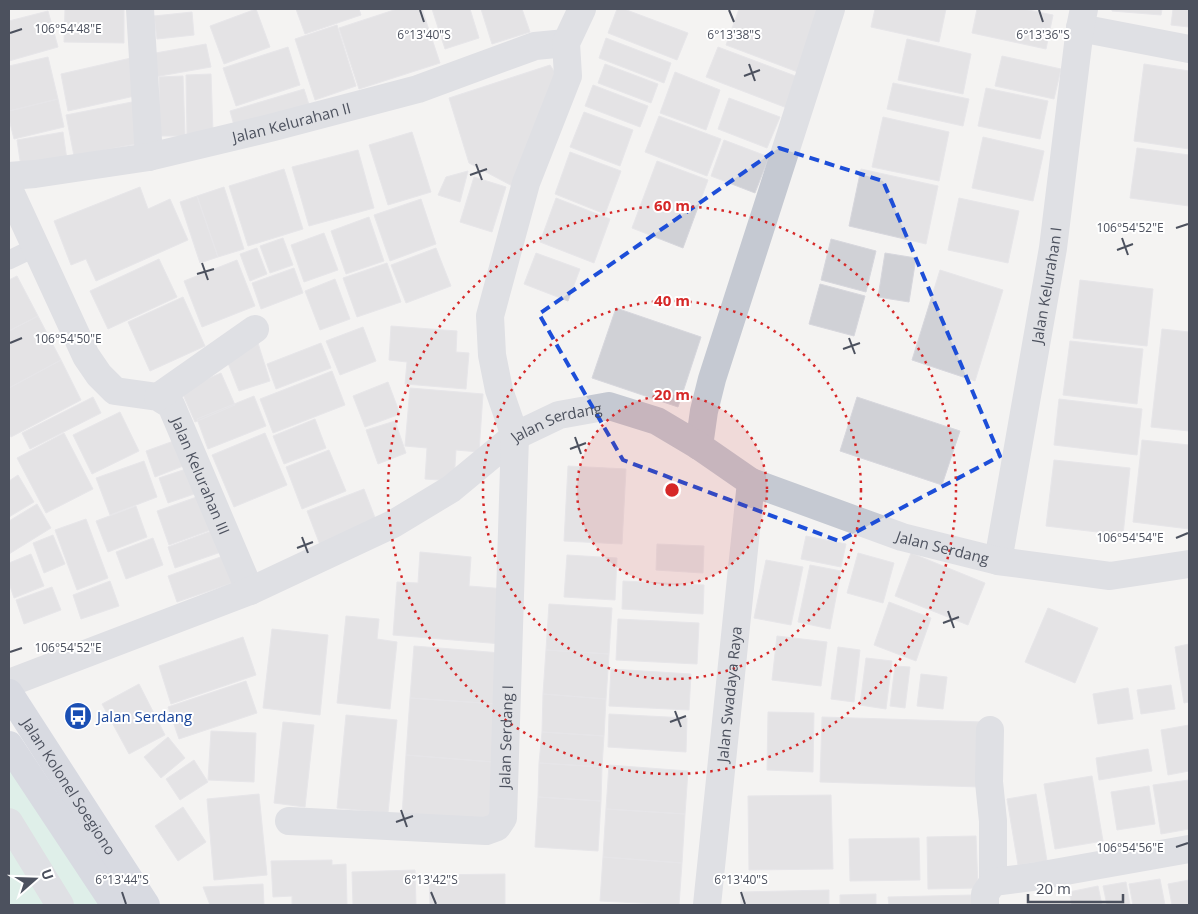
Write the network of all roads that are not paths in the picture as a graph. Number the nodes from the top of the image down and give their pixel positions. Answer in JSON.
{"nodes":[{"id":1,"x":140,"y":9,"type":"edge"},
{"id":2,"x":582,"y":9,"type":"edge"},
{"id":3,"x":831,"y":9,"type":"edge"},
{"id":4,"x":1082,"y":19,"type":"edge"},
{"id":5,"x":566,"y":44,"type":"junction"},
{"id":6,"x":1189,"y":49,"type":"edge"},
{"id":7,"x":149,"y":157,"type":"junction"},
{"id":8,"x":9,"y":176,"type":"edge"},
{"id":9,"x":9,"y":189,"type":"edge"},
{"id":10,"x":36,"y":247,"type":"junction"},
{"id":11,"x":9,"y":260,"type":"edge"},
{"id":12,"x":255,"y":329,"type":"dead end"},
{"id":13,"x":158,"y":397,"type":"junction"},
{"id":14,"x":515,"y":436,"type":"junction"},
{"id":15,"x":699,"y":446,"type":"junction"},
{"id":16,"x":751,"y":482,"type":"junction"},
{"id":17,"x":998,"y":561,"type":"junction"},
{"id":18,"x":1189,"y":564,"type":"edge"},
{"id":19,"x":250,"y":592,"type":"junction"},
{"id":20,"x":9,"y":683,"type":"edge"},
{"id":21,"x":9,"y":693,"type":"edge"},
{"id":22,"x":990,"y":730,"type":"dead end"},
{"id":23,"x":9,"y":745,"type":"edge"},
{"id":24,"x":289,"y":821,"type":"dead end"},
{"id":25,"x":9,"y":822,"type":"edge"},
{"id":26,"x":1189,"y":850,"type":"edge"},
{"id":27,"x":989,"y":894,"type":"edge"},
{"id":28,"x":60,"y":905,"type":"edge"},
{"id":29,"x":115,"y":905,"type":"edge"},
{"id":30,"x":146,"y":905,"type":"edge"},
{"id":31,"x":707,"y":905,"type":"edge"}],
"edges":[{"from":1,"to":7,"type":"street"},
{"from":2,"to":5,"type":"street"},
{"from":3,"to":15,"type":"street"},
{"from":4,"to":6,"type":"street"},
{"from":4,"to":17,"type":"street","name":"Jalan Kelurahan I"},
{"from":5,"to":7,"type":"street","name":"Jalan Kelurahan II"},
{"from":5,"to":14,"type":"street"},
{"from":7,"to":8,"type":"street","name":"Jalan Kelurahan II"},
{"from":9,"to":10,"type":"street"},
{"from":10,"to":11,"type":"lane"},
{"from":10,"to":13,"type":"street"},
{"from":12,"to":13,"type":"street"},
{"from":13,"to":19,"type":"street","name":"Jalan Kelurahan III"},
{"from":14,"to":15,"type":"street","name":"Jalan Serdang"},
{"from":14,"to":19,"type":"street","name":"Jalan Serdang"},
{"from":14,"to":24,"type":"street","name":"Jalan Serdang I"},
{"from":15,"to":16,"type":"street","name":"Jalan Serdang"},
{"from":16,"to":17,"type":"street","name":"Jalan Serdang"},
{"from":16,"to":31,"type":"street","name":"Jalan Swadaya Raya"},
{"from":17,"to":18,"type":"street","name":"Jalan Serdang"},
{"from":19,"to":20,"type":"street","name":"Jalan Serdang"},
{"from":21,"to":30,"type":"main road","name":"Jalan Kolonel Soegiono"},
{"from":22,"to":27,"type":"street"},
{"from":23,"to":29,"type":"main road","name":"Jalan Kolonel Soegiono"},
{"from":25,"to":28,"type":"street"},
{"from":26,"to":27,"type":"street"}]}
